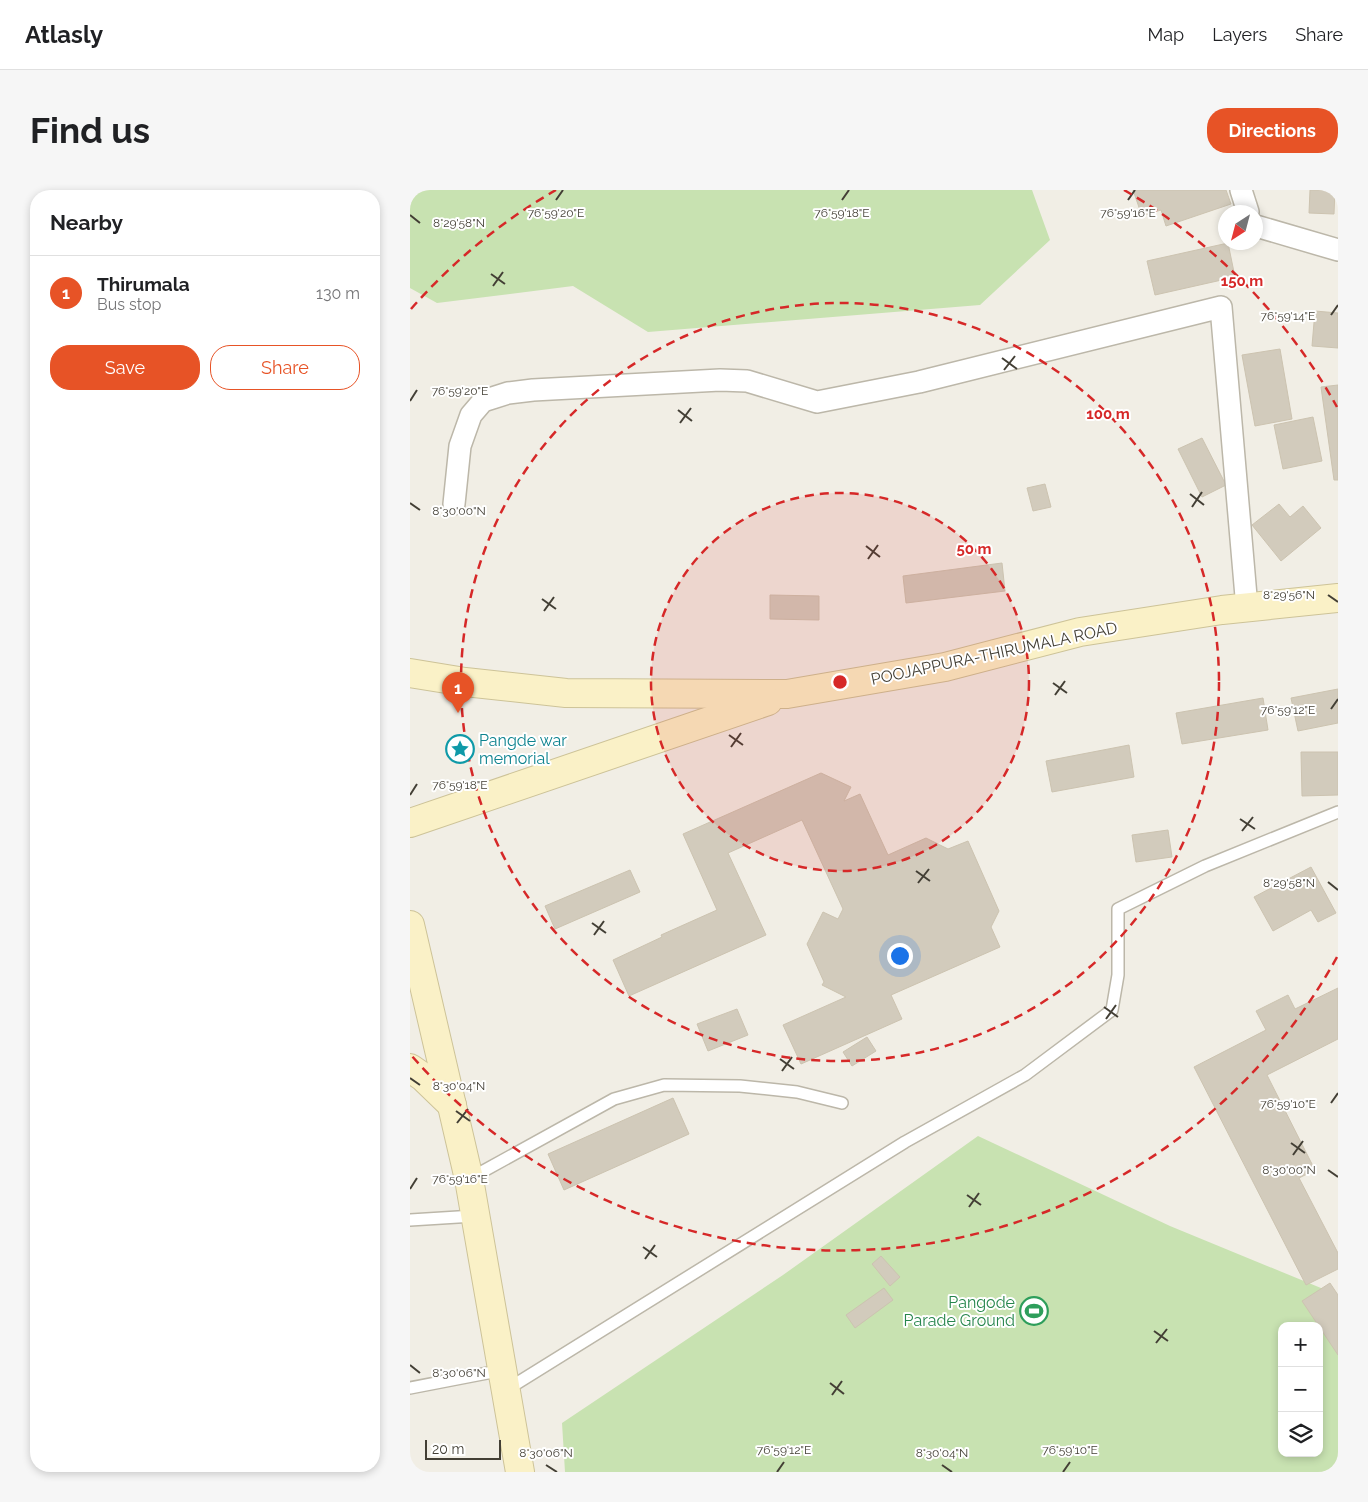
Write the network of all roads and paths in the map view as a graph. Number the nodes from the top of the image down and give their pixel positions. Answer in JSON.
{"nodes":[{"id":1,"x":1241,"y":190,"type":"edge"},
{"id":2,"x":1246,"y":205,"type":"edge"},
{"id":3,"x":1263,"y":228,"type":"edge"},
{"id":4,"x":1338,"y":250,"type":"edge"},
{"id":5,"x":454,"y":504,"type":"dead end"},
{"id":6,"x":1338,"y":598,"type":"edge"},
{"id":7,"x":1247,"y":608,"type":"junction"},
{"id":8,"x":410,"y":673,"type":"edge"},
{"id":9,"x":787,"y":694,"type":"junction"},
{"id":10,"x":1338,"y":812,"type":"edge"},
{"id":11,"x":410,"y":824,"type":"edge"},
{"id":12,"x":410,"y":926,"type":"edge"},
{"id":13,"x":410,"y":1068,"type":"edge"},
{"id":14,"x":842,"y":1103,"type":"dead end"},
{"id":15,"x":452,"y":1105,"type":"junction"},
{"id":16,"x":469,"y":1179,"type":"junction"},
{"id":17,"x":474,"y":1216,"type":"junction"},
{"id":18,"x":410,"y":1220,"type":"edge"},
{"id":19,"x":504,"y":1380,"type":"junction"},
{"id":20,"x":410,"y":1388,"type":"edge"},
{"id":21,"x":520,"y":1472,"type":"edge"}],
"edges":[{"from":1,"to":2,"type":"street"},
{"from":3,"to":4,"type":"street"},
{"from":5,"to":7,"type":"street"},
{"from":6,"to":7,"type":"main road","name":"POOJAPPURA-THIRUMALA ROAD"},
{"from":7,"to":9,"type":"main road","name":"POOJAPPURA-THIRUMALA ROAD"},
{"from":8,"to":9,"type":"main road","name":"POOJAPPURA-THIRUMALA ROAD"},
{"from":9,"to":11,"type":"main road"},
{"from":10,"to":19,"type":"lane"},
{"from":12,"to":15,"type":"main road"},
{"from":13,"to":15,"type":"main road"},
{"from":14,"to":16,"type":"lane"},
{"from":15,"to":16,"type":"main road"},
{"from":16,"to":17,"type":"main road"},
{"from":17,"to":18,"type":"lane"},
{"from":17,"to":19,"type":"main road"},
{"from":19,"to":20,"type":"lane"},
{"from":19,"to":21,"type":"main road"}]}
